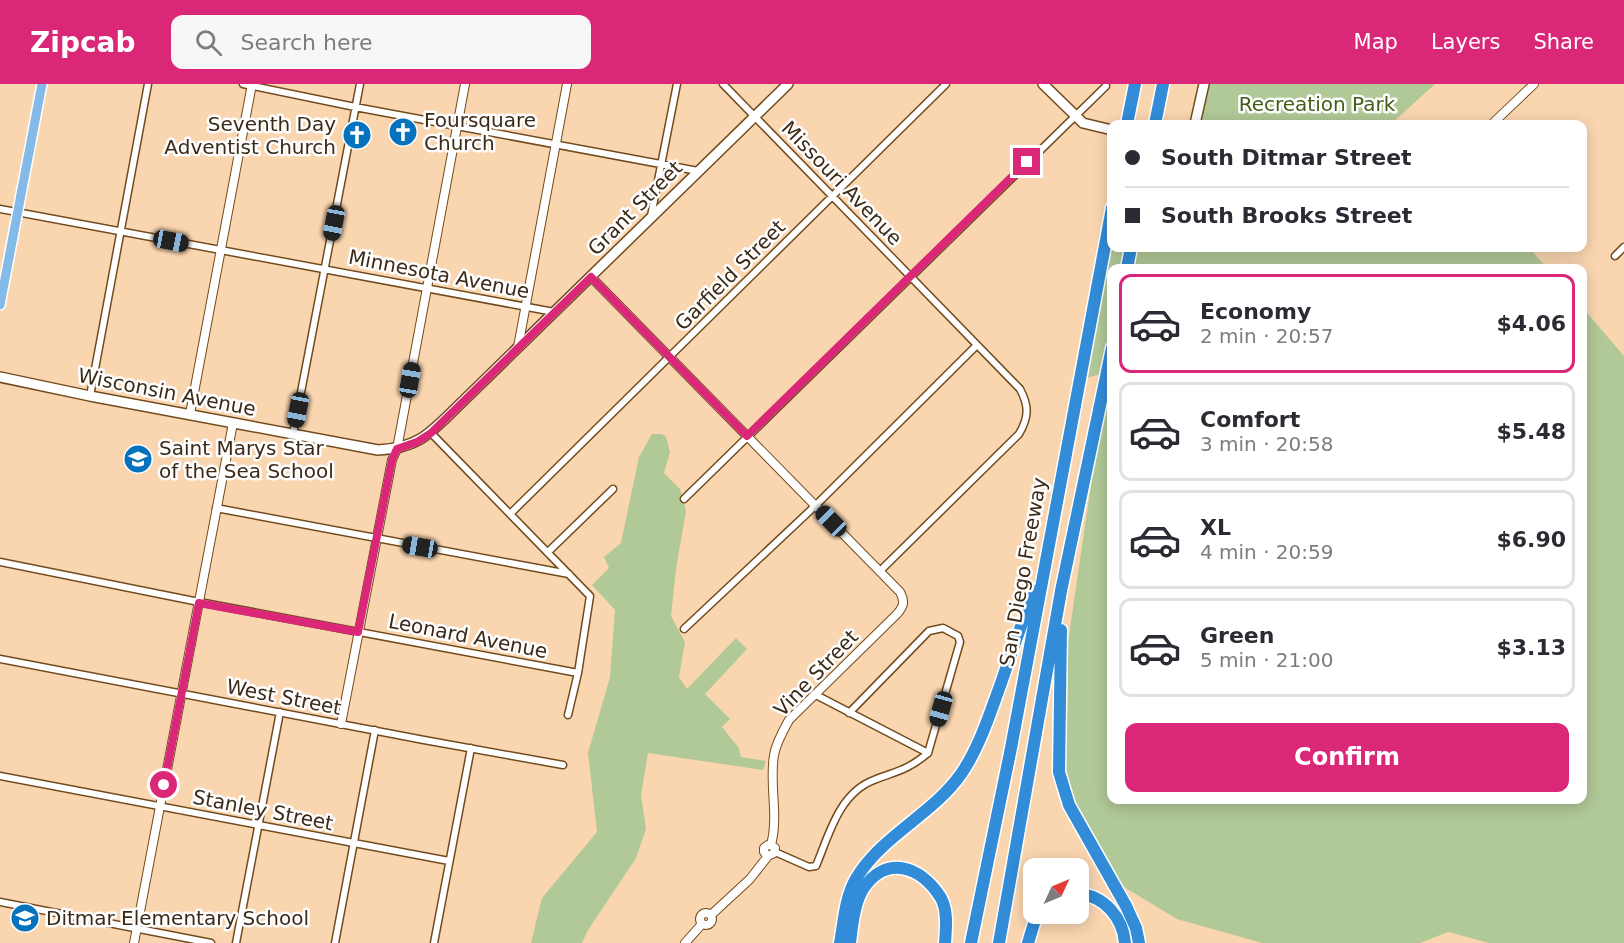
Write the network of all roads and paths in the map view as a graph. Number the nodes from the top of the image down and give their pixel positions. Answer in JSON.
{"nodes":[{"id":1,"x":42,"y":84,"type":"edge"},
{"id":2,"x":148,"y":84,"type":"edge"},
{"id":3,"x":249,"y":84,"type":"edge"},
{"id":4,"x":360,"y":84,"type":"edge"},
{"id":5,"x":465,"y":84,"type":"edge"},
{"id":6,"x":567,"y":84,"type":"edge"},
{"id":7,"x":677,"y":84,"type":"edge"},
{"id":8,"x":723,"y":84,"type":"edge"},
{"id":9,"x":788,"y":84,"type":"edge"},
{"id":10,"x":946,"y":84,"type":"edge"},
{"id":11,"x":1043,"y":84,"type":"edge"},
{"id":12,"x":1135,"y":84,"type":"edge"},
{"id":13,"x":1162,"y":84,"type":"edge"},
{"id":14,"x":1204,"y":84,"type":"edge"},
{"id":15,"x":1534,"y":84,"type":"edge"},
{"id":16,"x":1106,"y":86,"type":"dead end"},
{"id":17,"x":355,"y":107,"type":"junction"},
{"id":18,"x":1075,"y":116,"type":"junction"},
{"id":19,"x":754,"y":117,"type":"junction"},
{"id":20,"x":1128,"y":120,"type":"edge"},
{"id":21,"x":1156,"y":120,"type":"edge"},
{"id":22,"x":1196,"y":120,"type":"edge"},
{"id":23,"x":1496,"y":120,"type":"edge"},
{"id":24,"x":457,"y":126,"type":"junction"},
{"id":25,"x":1107,"y":129,"type":"edge"},
{"id":26,"x":556,"y":144,"type":"junction"},
{"id":27,"x":661,"y":164,"type":"junction"},
{"id":28,"x":698,"y":171,"type":"junction"},
{"id":29,"x":832,"y":197,"type":"junction"},
{"id":30,"x":0,"y":208,"type":"edge"},
{"id":31,"x":18,"y":212,"type":"junction"},
{"id":32,"x":651,"y":217,"type":"junction"},
{"id":33,"x":120,"y":231,"type":"junction"},
{"id":34,"x":1107,"y":234,"type":"edge"},
{"id":35,"x":1624,"y":248,"type":"edge"},
{"id":36,"x":221,"y":250,"type":"junction"},
{"id":37,"x":1615,"y":256,"type":"dead end"},
{"id":38,"x":325,"y":270,"type":"junction"},
{"id":39,"x":591,"y":277,"type":"junction"},
{"id":40,"x":910,"y":277,"type":"junction"},
{"id":41,"x":427,"y":289,"type":"junction"},
{"id":42,"x":0,"y":305,"type":"edge"},
{"id":43,"x":526,"y":307,"type":"junction"},
{"id":44,"x":554,"y":312,"type":"junction"},
{"id":45,"x":977,"y":345,"type":"junction"},
{"id":46,"x":518,"y":347,"type":"junction"},
{"id":47,"x":669,"y":357,"type":"junction"},
{"id":48,"x":1107,"y":372,"type":"edge"},
{"id":49,"x":0,"y":377,"type":"edge"},
{"id":50,"x":90,"y":396,"type":"junction"},
{"id":51,"x":190,"y":414,"type":"junction"},
{"id":52,"x":232,"y":423,"type":"junction"},
{"id":53,"x":431,"y":433,"type":"junction"},
{"id":54,"x":293,"y":434,"type":"junction"},
{"id":55,"x":747,"y":436,"type":"junction"},
{"id":56,"x":397,"y":449,"type":"junction"},
{"id":57,"x":613,"y":489,"type":"dead end"},
{"id":58,"x":684,"y":499,"type":"dead end"},
{"id":59,"x":815,"y":506,"type":"junction"},
{"id":60,"x":216,"y":508,"type":"junction"},
{"id":61,"x":510,"y":514,"type":"junction"},
{"id":62,"x":377,"y":539,"type":"junction"},
{"id":63,"x":548,"y":552,"type":"junction"},
{"id":64,"x":1046,"y":556,"type":"junction"},
{"id":65,"x":0,"y":562,"type":"edge"},
{"id":66,"x":880,"y":571,"type":"junction"},
{"id":67,"x":569,"y":574,"type":"junction"},
{"id":68,"x":1061,"y":591,"type":"junction"},
{"id":69,"x":199,"y":603,"type":"junction"},
{"id":70,"x":684,"y":629,"type":"dead end"},
{"id":71,"x":358,"y":632,"type":"junction"},
{"id":72,"x":0,"y":659,"type":"edge"},
{"id":73,"x":578,"y":673,"type":"junction"},
{"id":74,"x":181,"y":694,"type":"junction"},
{"id":75,"x":814,"y":694,"type":"junction"},
{"id":76,"x":280,"y":712,"type":"junction"},
{"id":77,"x":849,"y":713,"type":"junction"},
{"id":78,"x":568,"y":715,"type":"dead end"},
{"id":79,"x":341,"y":724,"type":"junction"},
{"id":80,"x":375,"y":730,"type":"junction"},
{"id":81,"x":471,"y":748,"type":"junction"},
{"id":82,"x":928,"y":753,"type":"junction"},
{"id":83,"x":563,"y":765,"type":"dead end"},
{"id":84,"x":0,"y":776,"type":"edge"},
{"id":85,"x":160,"y":808,"type":"junction"},
{"id":86,"x":258,"y":826,"type":"junction"},
{"id":87,"x":354,"y":844,"type":"junction"},
{"id":88,"x":771,"y":851,"type":"junction"},
{"id":89,"x":449,"y":861,"type":"junction"},
{"id":90,"x":1089,"y":895,"type":"edge"},
{"id":91,"x":0,"y":902,"type":"edge"},
{"id":92,"x":1034,"y":924,"type":"edge"},
{"id":93,"x":137,"y":929,"type":"junction"},
{"id":94,"x":134,"y":943,"type":"edge"},
{"id":95,"x":211,"y":943,"type":"edge"},
{"id":96,"x":236,"y":943,"type":"edge"},
{"id":97,"x":335,"y":943,"type":"edge"},
{"id":98,"x":434,"y":943,"type":"edge"},
{"id":99,"x":685,"y":943,"type":"edge"},
{"id":100,"x":840,"y":943,"type":"edge"},
{"id":101,"x":850,"y":943,"type":"edge"},
{"id":102,"x":945,"y":943,"type":"edge"},
{"id":103,"x":971,"y":943,"type":"edge"},
{"id":104,"x":999,"y":943,"type":"edge"},
{"id":105,"x":1028,"y":943,"type":"edge"},
{"id":106,"x":1125,"y":943,"type":"edge"},
{"id":107,"x":1139,"y":943,"type":"edge"}],
"edges":[{"from":1,"to":31,"type":"main road"},
{"from":2,"to":33,"type":"street"},
{"from":3,"to":17,"type":"street"},
{"from":3,"to":36,"type":"street"},
{"from":4,"to":17,"type":"street"},
{"from":5,"to":24,"type":"street"},
{"from":6,"to":26,"type":"street"},
{"from":7,"to":27,"type":"street"},
{"from":8,"to":19,"type":"street","name":"Missouri Avenue"},
{"from":9,"to":19,"type":"main road","name":"Grant Street"},
{"from":10,"to":29,"type":"street","name":"Garfield Street"},
{"from":11,"to":18,"type":"main road"},
{"from":12,"to":20,"type":"highway"},
{"from":13,"to":21,"type":"highway"},
{"from":14,"to":22,"type":"main road"},
{"from":15,"to":23,"type":"street"},
{"from":16,"to":18,"type":"street"},
{"from":17,"to":24,"type":"street"},
{"from":17,"to":38,"type":"street"},
{"from":18,"to":25,"type":"main road"},
{"from":18,"to":40,"type":"street"},
{"from":19,"to":28,"type":"main road","name":"Grant Street"},
{"from":19,"to":29,"type":"street","name":"Missouri Avenue"},
{"from":24,"to":26,"type":"street"},
{"from":24,"to":41,"type":"street"},
{"from":26,"to":27,"type":"street"},
{"from":26,"to":43,"type":"street"},
{"from":27,"to":28,"type":"street"},
{"from":27,"to":32,"type":"street"},
{"from":28,"to":32,"type":"main road","name":"Grant Street"},
{"from":29,"to":40,"type":"street","name":"Missouri Avenue"},
{"from":29,"to":47,"type":"street","name":"Garfield Street"},
{"from":30,"to":31,"type":"street","name":"Minnesota Avenue"},
{"from":31,"to":33,"type":"street","name":"Minnesota Avenue"},
{"from":31,"to":42,"type":"main road"},
{"from":32,"to":39,"type":"main road","name":"Grant Street"},
{"from":33,"to":36,"type":"street","name":"Minnesota Avenue"},
{"from":33,"to":50,"type":"street"},
{"from":34,"to":64,"type":"highway","name":"San Diego Freeway"},
{"from":35,"to":37,"type":"street"},
{"from":36,"to":38,"type":"street","name":"Minnesota Avenue"},
{"from":36,"to":51,"type":"street"},
{"from":38,"to":41,"type":"street","name":"Minnesota Avenue"},
{"from":38,"to":54,"type":"street"},
{"from":39,"to":44,"type":"main road","name":"Grant Street"},
{"from":39,"to":47,"type":"street"},
{"from":40,"to":45,"type":"street","name":"Missouri Avenue"},
{"from":40,"to":55,"type":"street"},
{"from":41,"to":43,"type":"street","name":"Minnesota Avenue"},
{"from":41,"to":56,"type":"street"},
{"from":43,"to":44,"type":"street","name":"Minnesota Avenue"},
{"from":43,"to":46,"type":"street"},
{"from":44,"to":46,"type":"main road","name":"Grant Street"},
{"from":45,"to":59,"type":"street"},
{"from":45,"to":66,"type":"street","name":"Missouri Avenue"},
{"from":46,"to":53,"type":"main road","name":"Grant Street"},
{"from":47,"to":55,"type":"street"},
{"from":47,"to":61,"type":"street","name":"Garfield Street"},
{"from":48,"to":68,"type":"highway","name":"San Diego Freeway"},
{"from":49,"to":50,"type":"main road","name":"Wisconsin Avenue"},
{"from":50,"to":51,"type":"main road","name":"Wisconsin Avenue"},
{"from":51,"to":52,"type":"main road","name":"Wisconsin Avenue"},
{"from":52,"to":54,"type":"main road","name":"Wisconsin Avenue"},
{"from":52,"to":60,"type":"street"},
{"from":53,"to":56,"type":"main road","name":"Wisconsin Avenue"},
{"from":53,"to":61,"type":"street"},
{"from":54,"to":56,"type":"main road","name":"Wisconsin Avenue"},
{"from":55,"to":58,"type":"street"},
{"from":55,"to":59,"type":"street"},
{"from":56,"to":62,"type":"street"},
{"from":57,"to":63,"type":"street"},
{"from":59,"to":66,"type":"street"},
{"from":59,"to":70,"type":"street"},
{"from":60,"to":62,"type":"street"},
{"from":60,"to":69,"type":"street"},
{"from":61,"to":63,"type":"street"},
{"from":62,"to":67,"type":"street"},
{"from":62,"to":71,"type":"street"},
{"from":63,"to":67,"type":"street"},
{"from":64,"to":100,"type":"highway"},
{"from":64,"to":103,"type":"highway","name":"San Diego Freeway"},
{"from":65,"to":69,"type":"street","name":"Leonard Avenue"},
{"from":66,"to":75,"type":"street","name":"Vine Street"},
{"from":67,"to":73,"type":"street"},
{"from":68,"to":104,"type":"highway","name":"San Diego Freeway"},
{"from":68,"to":107,"type":"highway"},
{"from":69,"to":71,"type":"street","name":"Leonard Avenue"},
{"from":69,"to":74,"type":"street"},
{"from":71,"to":73,"type":"street","name":"Leonard Avenue"},
{"from":71,"to":79,"type":"street"},
{"from":72,"to":74,"type":"street","name":"West Street"},
{"from":73,"to":78,"type":"street"},
{"from":74,"to":76,"type":"street","name":"West Street"},
{"from":74,"to":85,"type":"street"},
{"from":75,"to":77,"type":"street"},
{"from":75,"to":88,"type":"street","name":"Vine Street"},
{"from":76,"to":79,"type":"street","name":"West Street"},
{"from":76,"to":86,"type":"street"},
{"from":77,"to":82,"type":"street"},
{"from":77,"to":82,"type":"street"},
{"from":79,"to":80,"type":"street","name":"West Street"},
{"from":80,"to":81,"type":"street","name":"West Street"},
{"from":80,"to":87,"type":"street"},
{"from":81,"to":83,"type":"street","name":"West Street"},
{"from":81,"to":89,"type":"street"},
{"from":82,"to":88,"type":"street"},
{"from":84,"to":85,"type":"street","name":"Stanley Street"},
{"from":85,"to":86,"type":"street","name":"Stanley Street"},
{"from":85,"to":93,"type":"street"},
{"from":86,"to":87,"type":"street","name":"Stanley Street"},
{"from":86,"to":96,"type":"street"},
{"from":87,"to":89,"type":"street","name":"Stanley Street"},
{"from":87,"to":97,"type":"street"},
{"from":88,"to":99,"type":"street"},
{"from":89,"to":98,"type":"street"},
{"from":90,"to":106,"type":"highway"},
{"from":91,"to":93,"type":"street"},
{"from":92,"to":105,"type":"highway"},
{"from":93,"to":94,"type":"street"},
{"from":93,"to":95,"type":"street"},
{"from":101,"to":102,"type":"highway"}]}
